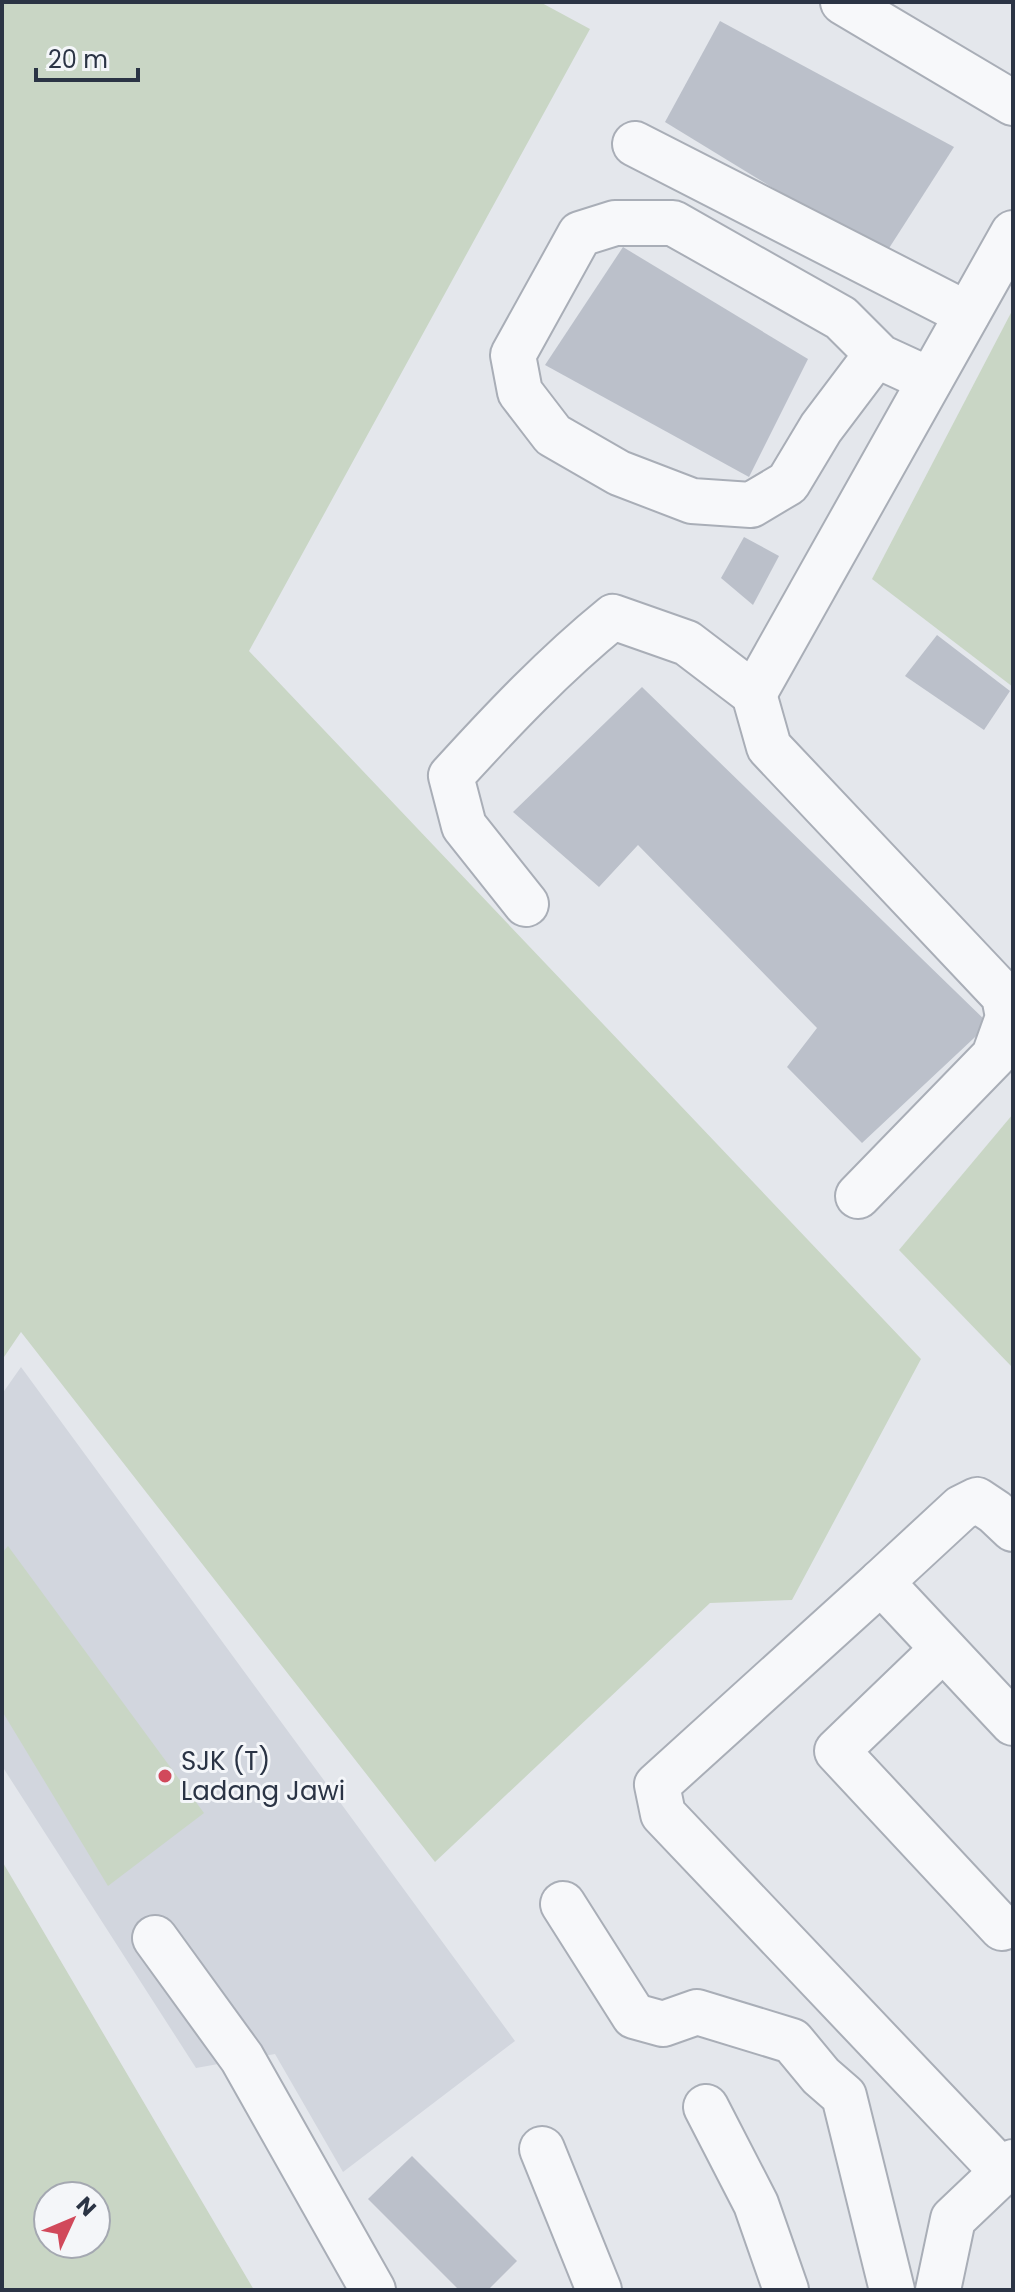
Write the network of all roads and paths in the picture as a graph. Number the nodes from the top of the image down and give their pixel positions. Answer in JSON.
{"nodes":[{"id":1,"x":843,"y":2,"type":"edge"},
{"id":2,"x":1013,"y":103,"type":"edge"},
{"id":3,"x":635,"y":144,"type":"dead end"},
{"id":4,"x":1013,"y":233,"type":"edge"},
{"id":5,"x":967,"y":314,"type":"junction"},
{"id":6,"x":880,"y":357,"type":"junction"},
{"id":7,"x":930,"y":380,"type":"junction"},
{"id":8,"x":754,"y":694,"type":"junction"},
{"id":9,"x":526,"y":904,"type":"dead end"},
{"id":10,"x":858,"y":1196,"type":"dead end"},
{"id":11,"x":1013,"y":1529,"type":"edge"},
{"id":12,"x":881,"y":1582,"type":"junction"},
{"id":13,"x":943,"y":1649,"type":"junction"},
{"id":14,"x":1013,"y":1723,"type":"edge"},
{"id":15,"x":563,"y":1904,"type":"dead end"},
{"id":16,"x":1002,"y":1928,"type":"dead end"},
{"id":17,"x":155,"y":1938,"type":"dead end"},
{"id":18,"x":706,"y":2107,"type":"dead end"},
{"id":19,"x":542,"y":2149,"type":"dead end"},
{"id":20,"x":1007,"y":2166,"type":"edge"},
{"id":21,"x":373,"y":2290,"type":"edge"},
{"id":22,"x":599,"y":2290,"type":"edge"},
{"id":23,"x":786,"y":2290,"type":"edge"},
{"id":24,"x":892,"y":2290,"type":"edge"},
{"id":25,"x":938,"y":2290,"type":"edge"}],
"edges":[{"from":1,"to":2,"type":"street"},
{"from":3,"to":5,"type":"street"},
{"from":4,"to":5,"type":"street"},
{"from":5,"to":7,"type":"street"},
{"from":6,"to":6,"type":"street"},
{"from":6,"to":7,"type":"street"},
{"from":7,"to":8,"type":"street"},
{"from":8,"to":9,"type":"street"},
{"from":8,"to":10,"type":"street"},
{"from":11,"to":12,"type":"street"},
{"from":12,"to":13,"type":"street"},
{"from":12,"to":20,"type":"street"},
{"from":13,"to":14,"type":"street"},
{"from":13,"to":16,"type":"street"},
{"from":15,"to":24,"type":"street"},
{"from":17,"to":21,"type":"street"},
{"from":18,"to":23,"type":"street"},
{"from":19,"to":22,"type":"street"},
{"from":20,"to":25,"type":"street"}]}
